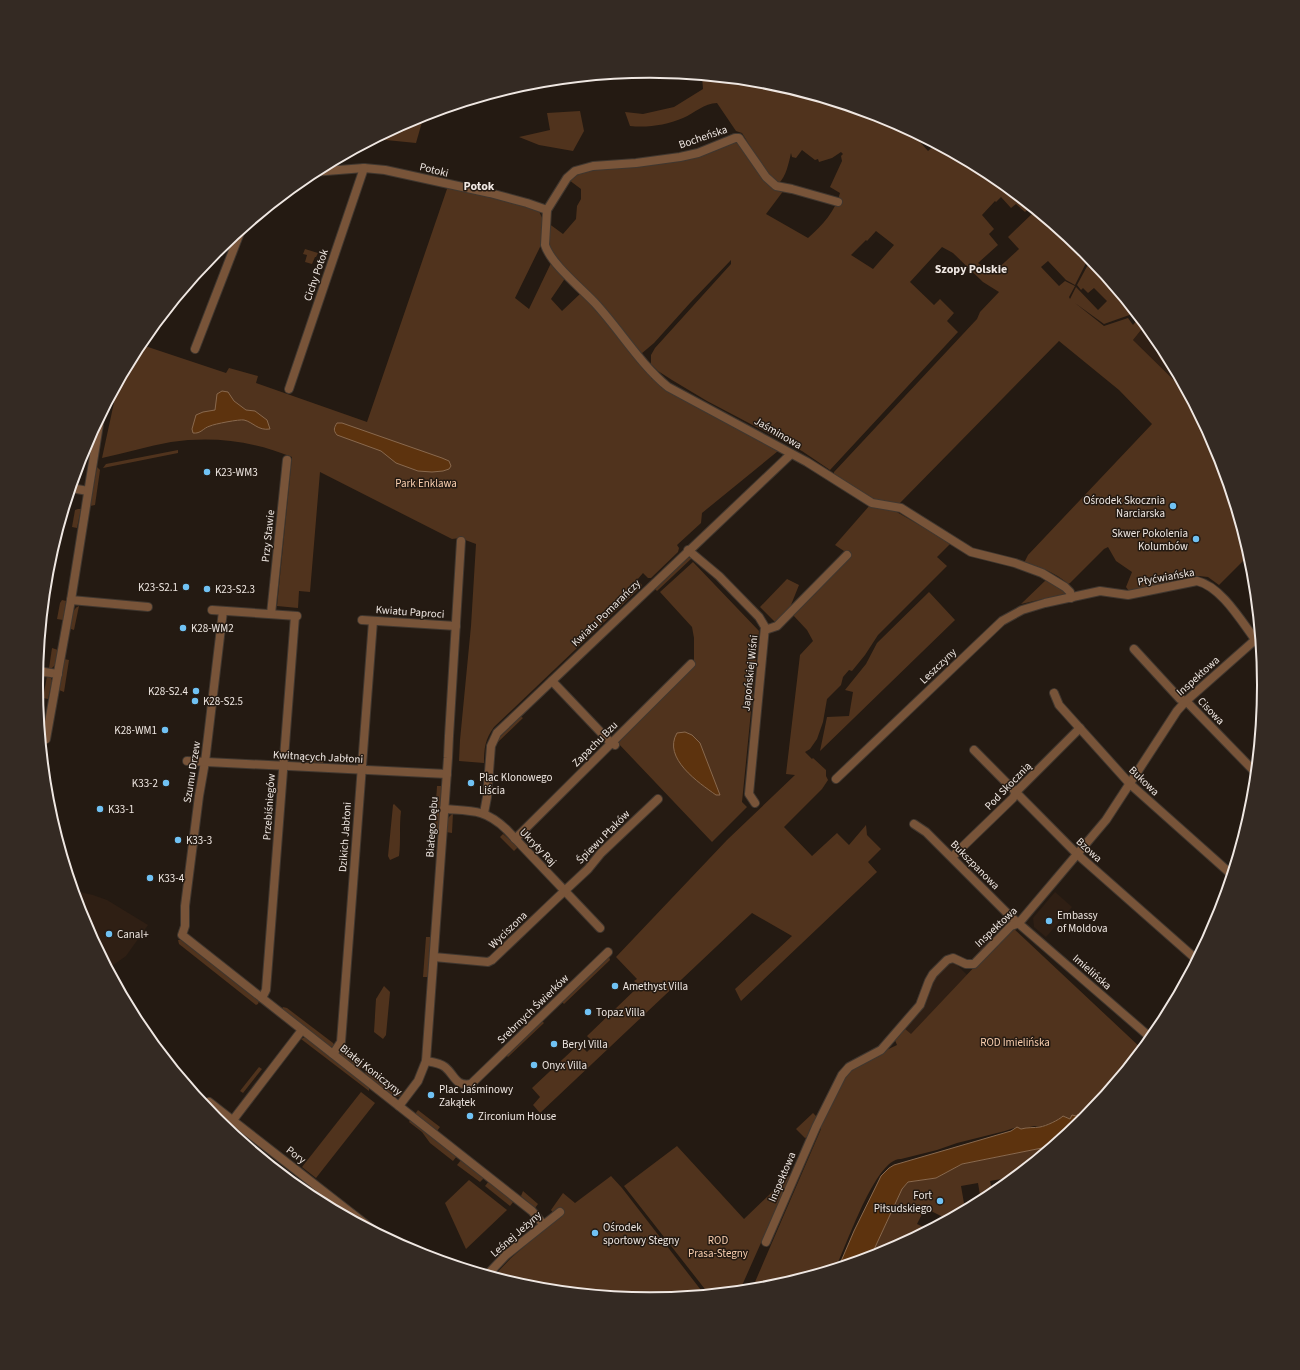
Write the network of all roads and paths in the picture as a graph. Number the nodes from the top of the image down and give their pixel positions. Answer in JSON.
{"nodes":[{"id":1,"x":364,"y":168,"type":"junction"},
{"id":2,"x":328,"y":171,"type":"edge"},
{"id":3,"x":838,"y":202,"type":"dead end"},
{"id":4,"x":547,"y":210,"type":"junction"},
{"id":5,"x":237,"y":242,"type":"edge"},
{"id":6,"x":195,"y":349,"type":"dead end"},
{"id":7,"x":289,"y":388,"type":"dead end"},
{"id":8,"x":97,"y":435,"type":"edge"},
{"id":9,"x":791,"y":454,"type":"junction"},
{"id":10,"x":287,"y":460,"type":"dead end"},
{"id":11,"x":75,"y":489,"type":"edge"},
{"id":12,"x":88,"y":491,"type":"junction"},
{"id":13,"x":461,"y":541,"type":"dead end"},
{"id":14,"x":688,"y":550,"type":"junction"},
{"id":15,"x":847,"y":555,"type":"dead end"},
{"id":16,"x":1071,"y":598,"type":"junction"},
{"id":17,"x":70,"y":600,"type":"junction"},
{"id":18,"x":148,"y":607,"type":"dead end"},
{"id":19,"x":212,"y":610,"type":"dead end"},
{"id":20,"x":223,"y":611,"type":"junction"},
{"id":21,"x":271,"y":614,"type":"junction"},
{"id":22,"x":362,"y":620,"type":"dead end"},
{"id":23,"x":373,"y":621,"type":"junction"},
{"id":24,"x":456,"y":626,"type":"junction"},
{"id":25,"x":765,"y":630,"type":"junction"},
{"id":26,"x":1255,"y":640,"type":"edge"},
{"id":27,"x":1256,"y":645,"type":"edge"},
{"id":28,"x":1134,"y":649,"type":"dead end"},
{"id":29,"x":690,"y":664,"type":"dead end"},
{"id":30,"x":43,"y":672,"type":"edge"},
{"id":31,"x":58,"y":674,"type":"junction"},
{"id":32,"x":552,"y":681,"type":"junction"},
{"id":33,"x":1054,"y":693,"type":"dead end"},
{"id":34,"x":1186,"y":701,"type":"junction"},
{"id":35,"x":1080,"y":728,"type":"junction"},
{"id":36,"x":46,"y":739,"type":"dead end"},
{"id":37,"x":613,"y":744,"type":"junction"},
{"id":38,"x":974,"y":750,"type":"dead end"},
{"id":39,"x":187,"y":761,"type":"dead end"},
{"id":40,"x":205,"y":762,"type":"junction"},
{"id":41,"x":283,"y":766,"type":"junction"},
{"id":42,"x":1251,"y":768,"type":"edge"},
{"id":43,"x":361,"y":770,"type":"junction"},
{"id":44,"x":447,"y":774,"type":"junction"},
{"id":45,"x":836,"y":778,"type":"dead end"},
{"id":46,"x":1130,"y":784,"type":"junction"},
{"id":47,"x":1016,"y":792,"type":"junction"},
{"id":48,"x":658,"y":799,"type":"dead end"},
{"id":49,"x":755,"y":803,"type":"dead end"},
{"id":50,"x":444,"y":809,"type":"junction"},
{"id":51,"x":484,"y":813,"type":"junction"},
{"id":52,"x":914,"y":824,"type":"dead end"},
{"id":53,"x":515,"y":839,"type":"junction"},
{"id":54,"x":1077,"y":854,"type":"junction"},
{"id":55,"x":952,"y":857,"type":"junction"},
{"id":56,"x":1228,"y":871,"type":"edge"},
{"id":57,"x":565,"y":891,"type":"junction"},
{"id":58,"x":1019,"y":923,"type":"junction"},
{"id":59,"x":600,"y":928,"type":"dead end"},
{"id":60,"x":182,"y":935,"type":"joint"},
{"id":61,"x":608,"y":952,"type":"dead end"},
{"id":62,"x":1193,"y":956,"type":"edge"},
{"id":63,"x":434,"y":957,"type":"junction"},
{"id":64,"x":262,"y":998,"type":"junction"},
{"id":65,"x":302,"y":1030,"type":"junction"},
{"id":66,"x":1147,"y":1034,"type":"edge"},
{"id":67,"x":333,"y":1054,"type":"junction"},
{"id":68,"x":426,"y":1061,"type":"junction"},
{"id":69,"x":212,"y":1104,"type":"edge"},
{"id":70,"x":399,"y":1106,"type":"junction"},
{"id":71,"x":233,"y":1120,"type":"junction"},
{"id":72,"x":560,"y":1212,"type":"dead end"},
{"id":73,"x":354,"y":1215,"type":"edge"},
{"id":74,"x":543,"y":1224,"type":"junction"},
{"id":75,"x":766,"y":1242,"type":"dead end"},
{"id":76,"x":491,"y":1271,"type":"edge"}],
"edges":[{"from":1,"to":2,"type":"street","name":"Potoki"},
{"from":1,"to":4,"type":"street","name":"Potoki"},
{"from":1,"to":7,"type":"street","name":"Cichy Potok"},
{"from":3,"to":4,"type":"street","name":"Bocheńska"},
{"from":4,"to":9,"type":"street","name":"Jaśminowa"},
{"from":5,"to":6,"type":"street"},
{"from":8,"to":12,"type":"street"},
{"from":9,"to":14,"type":"street","name":"Kwiatu Pomarańczy"},
{"from":9,"to":16,"type":"street","name":"Jaśminowa"},
{"from":10,"to":21,"type":"street","name":"Przy Stawie"},
{"from":11,"to":12,"type":"street"},
{"from":12,"to":17,"type":"street"},
{"from":13,"to":24,"type":"street","name":"Białego Dębu"},
{"from":14,"to":25,"type":"street","name":"Japońskiej Wiśni"},
{"from":14,"to":32,"type":"street","name":"Kwiatu Pomarańczy"},
{"from":15,"to":25,"type":"street"},
{"from":16,"to":26,"type":"street","name":"Płyćwiańska"},
{"from":16,"to":45,"type":"street","name":"Leszczyny"},
{"from":17,"to":18,"type":"street"},
{"from":17,"to":31,"type":"street"},
{"from":19,"to":20,"type":"street"},
{"from":20,"to":21,"type":"street"},
{"from":20,"to":40,"type":"street","name":"Szumu Drzew"},
{"from":21,"to":41,"type":"street","name":"Przebiśniegów"},
{"from":22,"to":23,"type":"street","name":"Kwiatu Paproci"},
{"from":23,"to":24,"type":"street","name":"Kwiatu Paproci"},
{"from":23,"to":43,"type":"street","name":"Dzikich Jabłoni"},
{"from":24,"to":44,"type":"street","name":"Białego Dębu"},
{"from":25,"to":49,"type":"street","name":"Japońskiej Wiśni"},
{"from":27,"to":34,"type":"street","name":"Inspektowa"},
{"from":28,"to":34,"type":"street","name":"Cisowa"},
{"from":29,"to":37,"type":"street","name":"Zapachu Bzu"},
{"from":30,"to":31,"type":"street"},
{"from":31,"to":36,"type":"street"},
{"from":32,"to":37,"type":"street"},
{"from":32,"to":51,"type":"street","name":"Kwiatu Pomarańczy"},
{"from":33,"to":35,"type":"street","name":"Bukowa"},
{"from":34,"to":42,"type":"street","name":"Cisowa"},
{"from":34,"to":46,"type":"street","name":"Inspektowa"},
{"from":35,"to":46,"type":"street","name":"Bukowa"},
{"from":35,"to":47,"type":"street","name":"Pod Skocznią"},
{"from":37,"to":53,"type":"street","name":"Zapachu Bzu"},
{"from":38,"to":47,"type":"street","name":"Bzowa"},
{"from":39,"to":40,"type":"street","name":"Kwitnących Jabłoni"},
{"from":40,"to":41,"type":"street","name":"Kwitnących Jabłoni"},
{"from":40,"to":60,"type":"street","name":"Szumu Drzew"},
{"from":41,"to":43,"type":"street","name":"Kwitnących Jabłoni"},
{"from":41,"to":64,"type":"street","name":"Przebiśniegów"},
{"from":43,"to":44,"type":"street","name":"Kwitnących Jabłoni"},
{"from":43,"to":67,"type":"street","name":"Dzikich Jabłoni"},
{"from":44,"to":50,"type":"street","name":"Białego Dębu"},
{"from":46,"to":54,"type":"street","name":"Inspektowa"},
{"from":46,"to":56,"type":"street","name":"Bukowa"},
{"from":47,"to":54,"type":"street","name":"Bzowa"},
{"from":47,"to":55,"type":"street","name":"Pod Skocznią"},
{"from":48,"to":57,"type":"street","name":"Śpiewu Ptaków"},
{"from":50,"to":51,"type":"street","name":"Ukryty Raj"},
{"from":50,"to":63,"type":"street","name":"Białego Dębu"},
{"from":51,"to":53,"type":"street","name":"Ukryty Raj"},
{"from":52,"to":55,"type":"street","name":"Bukszpanowa"},
{"from":53,"to":57,"type":"street","name":"Ukryty Raj"},
{"from":54,"to":58,"type":"street","name":"Inspektowa"},
{"from":54,"to":62,"type":"street","name":"Bzowa"},
{"from":55,"to":58,"type":"street","name":"Bukszpanowa"},
{"from":57,"to":59,"type":"street","name":"Ukryty Raj"},
{"from":57,"to":63,"type":"street","name":"Wyciszona"},
{"from":58,"to":66,"type":"street","name":"Imielińska"},
{"from":58,"to":75,"type":"street","name":"Inspektowa"},
{"from":60,"to":64,"type":"street","name":"Białej Koniczyny"},
{"from":61,"to":68,"type":"street","name":"Srebrnych Świerków"},
{"from":63,"to":68,"type":"street","name":"Białego Dębu"},
{"from":64,"to":65,"type":"street","name":"Białej Koniczyny"},
{"from":65,"to":67,"type":"street","name":"Białej Koniczyny"},
{"from":65,"to":71,"type":"street"},
{"from":67,"to":70,"type":"street","name":"Białej Koniczyny"},
{"from":68,"to":70,"type":"street","name":"Białego Dębu"},
{"from":69,"to":71,"type":"street","name":"Pory"},
{"from":70,"to":74,"type":"street","name":"Białej Koniczyny"},
{"from":71,"to":73,"type":"street","name":"Pory"},
{"from":72,"to":74,"type":"street","name":"Leśnej Jeżyny"},
{"from":74,"to":76,"type":"street","name":"Leśnej Jeżyny"}]}
